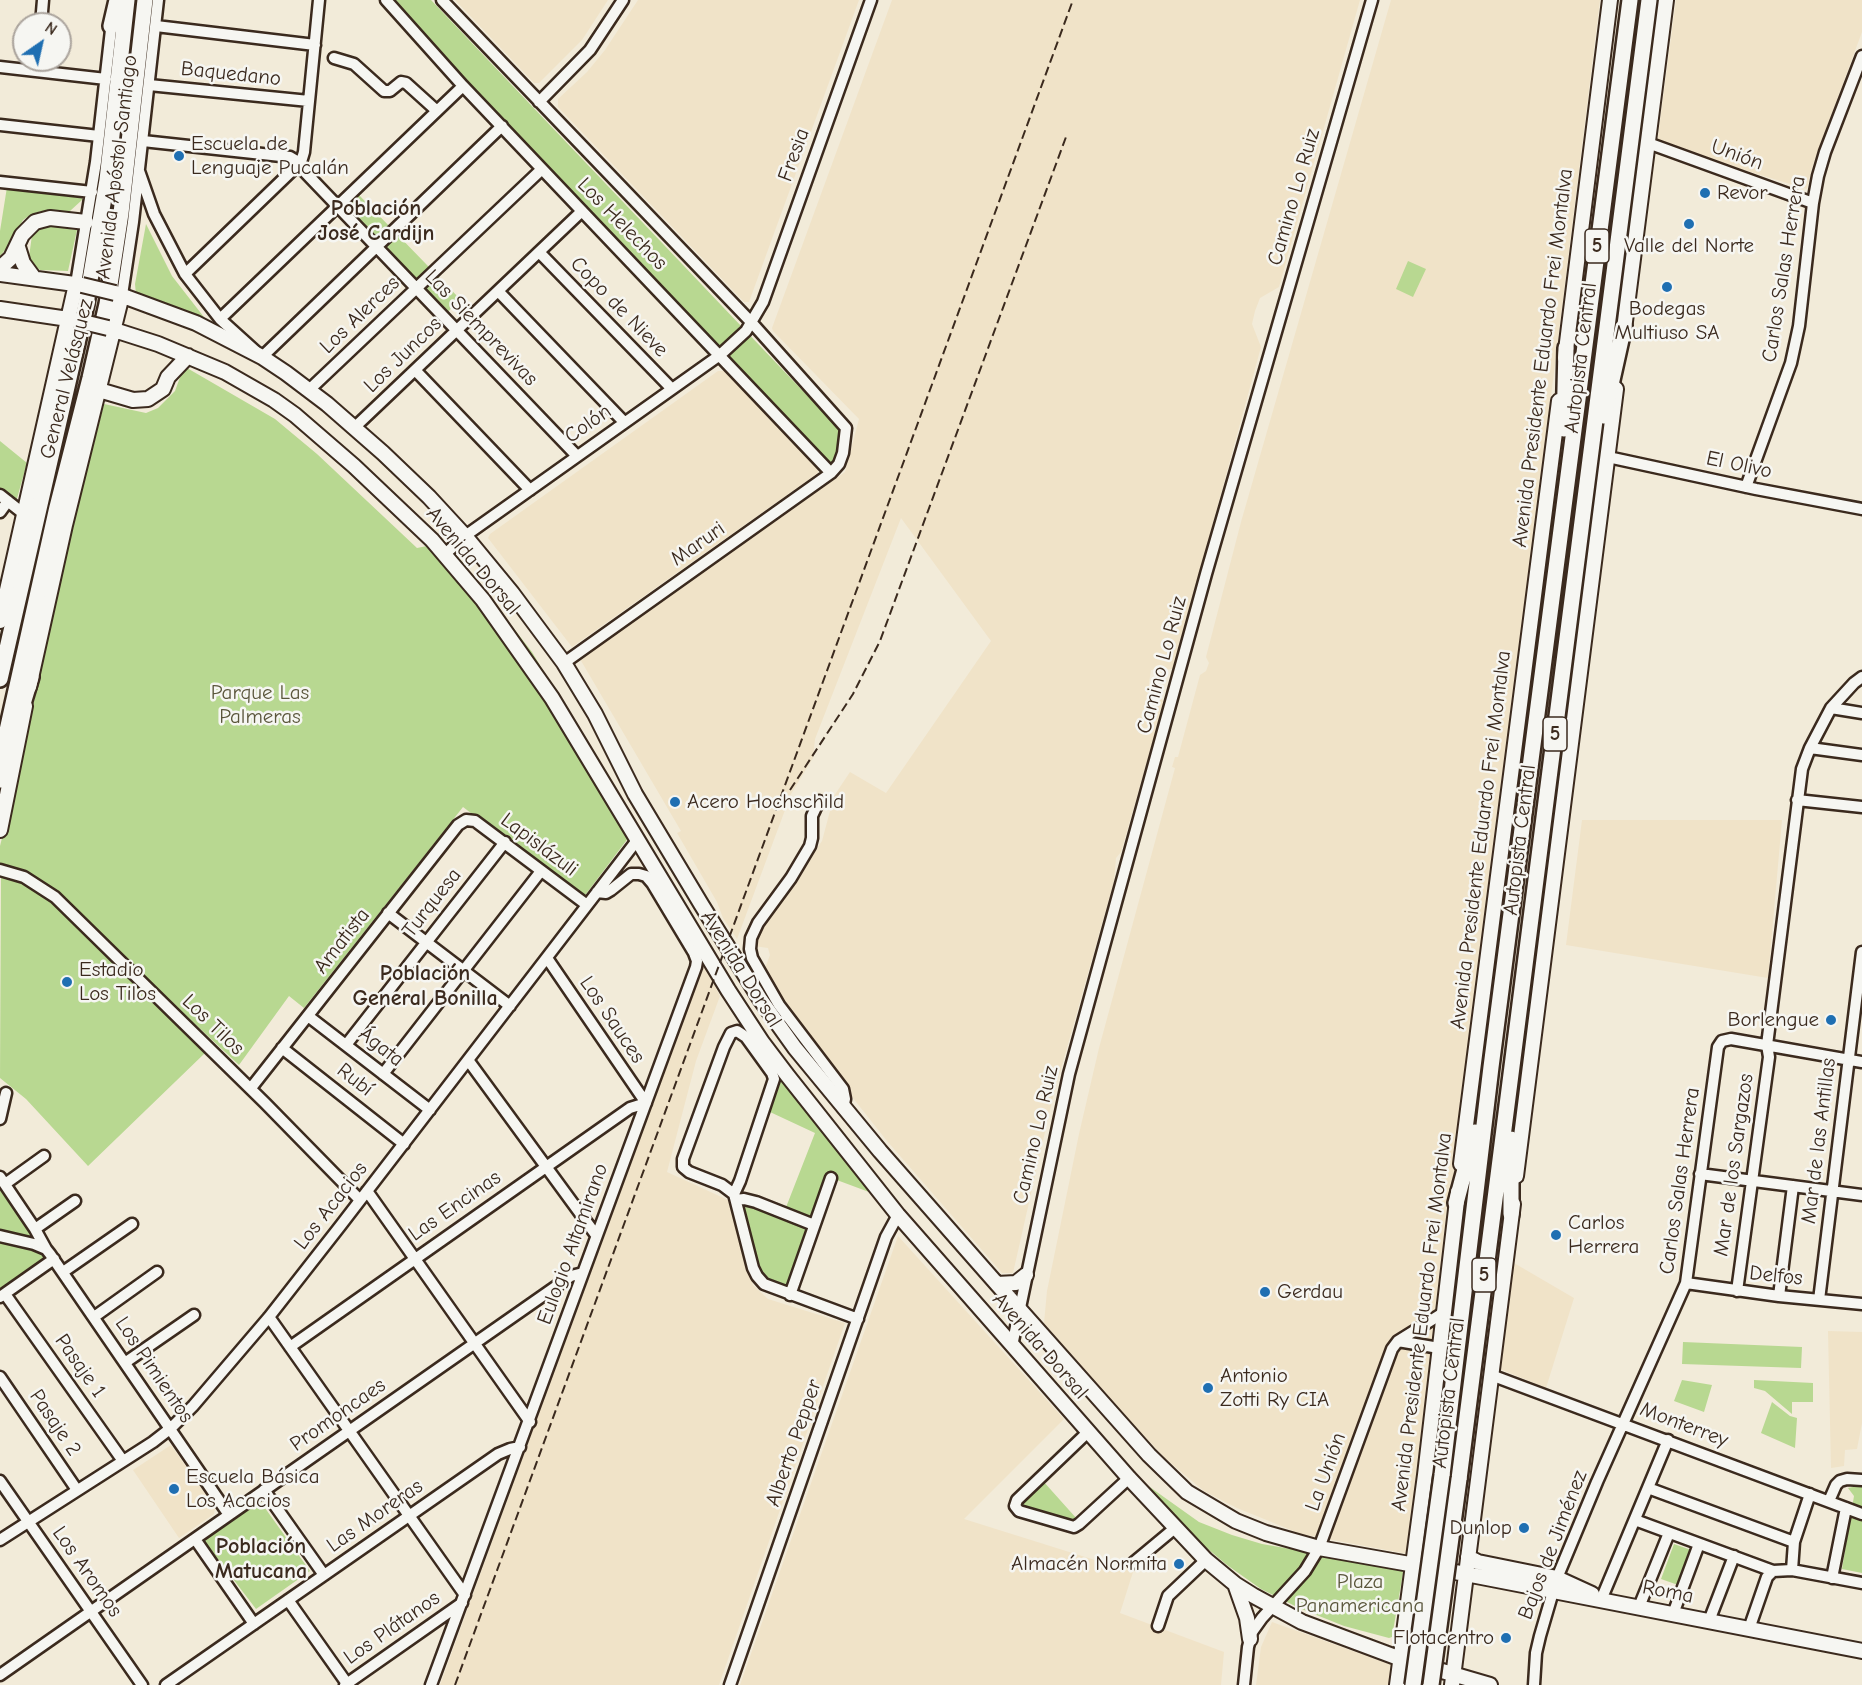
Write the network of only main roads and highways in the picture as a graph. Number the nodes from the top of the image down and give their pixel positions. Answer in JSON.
{"nodes":[{"id":1,"x":115,"y":0,"type":"edge"},
{"id":2,"x":127,"y":0,"type":"edge"},
{"id":3,"x":145,"y":0,"type":"edge"},
{"id":4,"x":157,"y":0,"type":"edge"},
{"id":5,"x":1610,"y":0,"type":"edge"},
{"id":6,"x":1630,"y":0,"type":"edge"},
{"id":7,"x":1649,"y":0,"type":"edge"},
{"id":8,"x":1666,"y":0,"type":"edge"},
{"id":9,"x":111,"y":26,"type":"road end"},
{"id":10,"x":142,"y":88,"type":"junction"},
{"id":11,"x":87,"y":222,"type":"road end"},
{"id":12,"x":18,"y":247,"type":"junction"},
{"id":13,"x":0,"y":267,"type":"edge"},
{"id":14,"x":0,"y":274,"type":"edge"},
{"id":15,"x":34,"y":278,"type":"junction"},
{"id":16,"x":79,"y":285,"type":"junction"},
{"id":17,"x":118,"y":294,"type":"junction"},
{"id":18,"x":0,"y":309,"type":"edge"},
{"id":19,"x":72,"y":320,"type":"junction"},
{"id":20,"x":1624,"y":326,"type":"junction"},
{"id":21,"x":111,"y":329,"type":"junction"},
{"id":22,"x":158,"y":344,"type":"junction"},
{"id":23,"x":1566,"y":348,"type":"junction"},
{"id":24,"x":188,"y":357,"type":"junction"},
{"id":25,"x":168,"y":377,"type":"junction"},
{"id":26,"x":99,"y":390,"type":"junction"},
{"id":27,"x":1564,"y":492,"type":"junction"},
{"id":28,"x":1585,"y":498,"type":"junction"},
{"id":29,"x":0,"y":621,"type":"edge"},
{"id":30,"x":31,"y":677,"type":"junction"},
{"id":31,"x":0,"y":680,"type":"edge"},
{"id":32,"x":0,"y":762,"type":"edge"},
{"id":33,"x":0,"y":780,"type":"edge"},
{"id":34,"x":650,"y":819,"type":"junction"},
{"id":35,"x":0,"y":830,"type":"edge"},
{"id":36,"x":638,"y":839,"type":"junction"},
{"id":37,"x":1491,"y":1068,"type":"junction"},
{"id":38,"x":1512,"y":1071,"type":"junction"},
{"id":39,"x":1456,"y":1203,"type":"junction"},
{"id":40,"x":1511,"y":1214,"type":"junction"},
{"id":41,"x":1026,"y":1275,"type":"road end"},
{"id":42,"x":997,"y":1284,"type":"junction"},
{"id":43,"x":1468,"y":1557,"type":"junction"},
{"id":44,"x":1414,"y":1565,"type":"junction"},
{"id":45,"x":1466,"y":1574,"type":"junction"},
{"id":46,"x":1235,"y":1584,"type":"junction"},
{"id":47,"x":1555,"y":1584,"type":"junction"},
{"id":48,"x":1250,"y":1639,"type":"road end"},
{"id":49,"x":1862,"y":1651,"type":"edge"},
{"id":50,"x":1401,"y":1659,"type":"junction"},
{"id":51,"x":1452,"y":1680,"type":"edge"},
{"id":52,"x":1398,"y":1685,"type":"edge"},
{"id":53,"x":1413,"y":1685,"type":"edge"},
{"id":54,"x":1431,"y":1685,"type":"edge"},
{"id":55,"x":1490,"y":1685,"type":"edge"}],
"edges":[{"from":1,"to":9,"type":"highway"},
{"from":2,"to":31,"type":"highway","name":"General Velásquez"},
{"from":3,"to":10,"type":"highway","name":"General Velásquez"},
{"from":4,"to":10,"type":"highway"},
{"from":5,"to":23,"type":"main road","name":"Avenida Presidente Eduardo Frei Montalva"},
{"from":6,"to":27,"type":"highway","name":"Autopista Central","number":"5"},
{"from":7,"to":28,"type":"highway","name":"Autopista Central","number":"5"},
{"from":8,"to":20,"type":"main road"},
{"from":10,"to":32,"type":"highway","name":"General Velásquez"},
{"from":11,"to":12,"type":"main road"},
{"from":12,"to":13,"type":"main road"},
{"from":12,"to":15,"type":"main road"},
{"from":14,"to":15,"type":"main road","name":"Avenida Dorsal"},
{"from":15,"to":16,"type":"main road","name":"Avenida Dorsal"},
{"from":16,"to":17,"type":"main road","name":"Avenida Dorsal","bridge":true},
{"from":16,"to":19,"type":"main road","name":"Avenida Apóstol Santiago"},
{"from":17,"to":21,"type":"main road","name":"Avenida Apóstol Santiago"},
{"from":17,"to":34,"type":"main road","name":"Avenida Dorsal"},
{"from":18,"to":19,"type":"main road","name":"Avenida Dorsal"},
{"from":19,"to":21,"type":"main road","name":"Avenida Dorsal","bridge":true},
{"from":19,"to":29,"type":"main road","name":"Avenida Apóstol Santiago"},
{"from":20,"to":28,"type":"highway"},
{"from":20,"to":40,"type":"main road"},
{"from":21,"to":22,"type":"main road","name":"Avenida Dorsal"},
{"from":21,"to":26,"type":"main road","name":"Avenida Apóstol Santiago"},
{"from":22,"to":24,"type":"main road","name":"Avenida Dorsal"},
{"from":22,"to":25,"type":"main road"},
{"from":23,"to":27,"type":"highway"},
{"from":23,"to":39,"type":"main road","name":"Avenida Presidente Eduardo Frei Montalva"},
{"from":24,"to":25,"type":"main road"},
{"from":24,"to":36,"type":"main road","name":"Avenida Dorsal"},
{"from":25,"to":26,"type":"main road"},
{"from":26,"to":30,"type":"main road","name":"Avenida Apóstol Santiago"},
{"from":27,"to":37,"type":"highway","name":"Autopista Central","number":"5"},
{"from":28,"to":38,"type":"highway","name":"Autopista Central","number":"5"},
{"from":30,"to":33,"type":"highway"},
{"from":30,"to":35,"type":"main road","name":"Avenida Apóstol Santiago"},
{"from":34,"to":36,"type":"main road"},
{"from":34,"to":42,"type":"main road","name":"Avenida Dorsal"},
{"from":36,"to":46,"type":"main road","name":"Avenida Dorsal"},
{"from":37,"to":39,"type":"highway"},
{"from":37,"to":53,"type":"highway","name":"Autopista Central","number":"5","bridge":true},
{"from":38,"to":40,"type":"highway"},
{"from":38,"to":54,"type":"highway","name":"Autopista Central","number":"5","bridge":true},
{"from":39,"to":44,"type":"main road","name":"Avenida Presidente Eduardo Frei Montalva"},
{"from":40,"to":43,"type":"main road"},
{"from":41,"to":42,"type":"main road"},
{"from":42,"to":44,"type":"main road","name":"Avenida Dorsal"},
{"from":43,"to":45,"type":"main road"},
{"from":43,"to":47,"type":"main road"},
{"from":44,"to":45,"type":"main road","name":"Avenida Dorsal"},
{"from":44,"to":50,"type":"main road","name":"Avenida Presidente Eduardo Frei Montalva"},
{"from":45,"to":47,"type":"main road","name":"Roma"},
{"from":45,"to":51,"type":"main road"},
{"from":46,"to":48,"type":"main road"},
{"from":46,"to":50,"type":"main road","name":"Avenida Dorsal"},
{"from":47,"to":49,"type":"main road","name":"Roma"},
{"from":50,"to":51,"type":"main road","name":"Avenida Dorsal"},
{"from":50,"to":52,"type":"main road","name":"Avenida Presidente Eduardo Frei Montalva"},
{"from":51,"to":55,"type":"main road","name":"Avenida Dorsal"}]}
